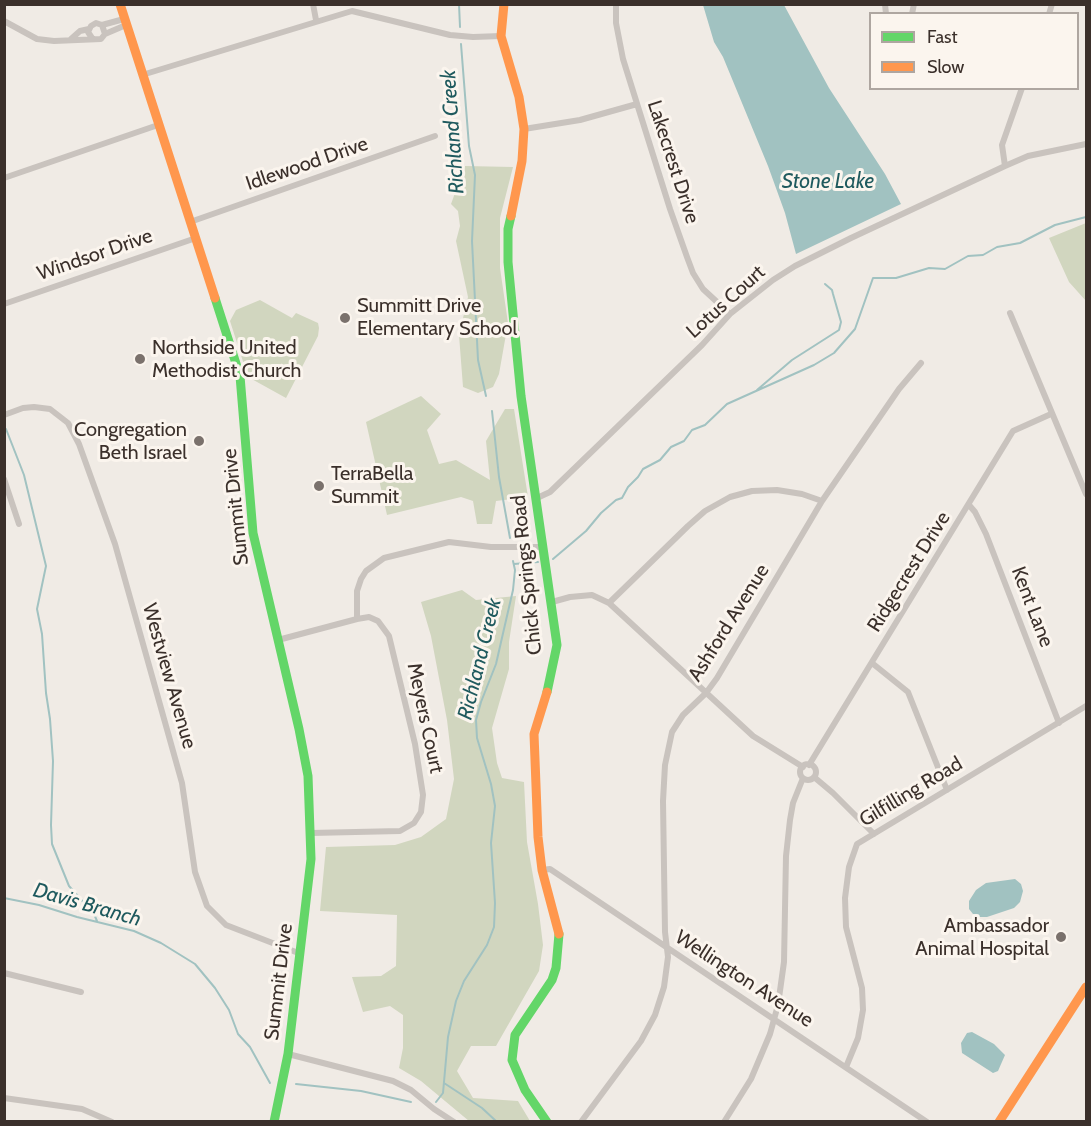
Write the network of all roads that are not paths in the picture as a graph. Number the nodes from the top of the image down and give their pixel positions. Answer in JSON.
{"nodes":[{"id":1,"x":120,"y":4,"type":"edge"},
{"id":2,"x":313,"y":4,"type":"edge"},
{"id":3,"x":504,"y":4,"type":"edge"},
{"id":4,"x":616,"y":4,"type":"edge"},
{"id":5,"x":316,"y":20,"type":"junction"},
{"id":6,"x":4,"y":21,"type":"edge"},
{"id":7,"x":125,"y":22,"type":"junction"},
{"id":8,"x":102,"y":25,"type":"junction"},
{"id":9,"x":89,"y":28,"type":"junction"},
{"id":10,"x":105,"y":34,"type":"junction"},
{"id":11,"x":501,"y":36,"type":"junction"},
{"id":12,"x":92,"y":38,"type":"junction"},
{"id":13,"x":71,"y":39,"type":"junction"},
{"id":14,"x":142,"y":75,"type":"junction"},
{"id":15,"x":1021,"y":90,"type":"edge"},
{"id":16,"x":637,"y":104,"type":"junction"},
{"id":17,"x":158,"y":125,"type":"junction"},
{"id":18,"x":524,"y":129,"type":"junction"},
{"id":19,"x":435,"y":136,"type":"dead end"},
{"id":20,"x":1086,"y":144,"type":"edge"},
{"id":21,"x":1005,"y":166,"type":"junction"},
{"id":22,"x":4,"y":178,"type":"edge"},
{"id":23,"x":190,"y":222,"type":"junction"},
{"id":24,"x":196,"y":238,"type":"junction"},
{"id":25,"x":4,"y":304,"type":"edge"},
{"id":26,"x":1010,"y":313,"type":"dead end"},
{"id":27,"x":730,"y":314,"type":"junction"},
{"id":28,"x":921,"y":363,"type":"dead end"},
{"id":29,"x":1051,"y":414,"type":"junction"},
{"id":30,"x":4,"y":415,"type":"edge"},
{"id":31,"x":4,"y":479,"type":"edge"},
{"id":32,"x":1086,"y":494,"type":"edge"},
{"id":33,"x":537,"y":498,"type":"junction"},
{"id":34,"x":822,"y":501,"type":"junction"},
{"id":35,"x":969,"y":505,"type":"junction"},
{"id":36,"x":19,"y":524,"type":"dead end"},
{"id":37,"x":543,"y":547,"type":"junction"},
{"id":38,"x":552,"y":602,"type":"junction"},
{"id":39,"x":609,"y":603,"type":"junction"},
{"id":40,"x":357,"y":619,"type":"junction"},
{"id":41,"x":278,"y":640,"type":"junction"},
{"id":42,"x":872,"y":663,"type":"junction"},
{"id":43,"x":706,"y":693,"type":"junction"},
{"id":44,"x":1086,"y":706,"type":"edge"},
{"id":45,"x":1059,"y":723,"type":"junction"},
{"id":46,"x":806,"y":766,"type":"junction"},
{"id":47,"x":814,"y":777,"type":"junction"},
{"id":48,"x":803,"y":778,"type":"junction"},
{"id":49,"x":947,"y":790,"type":"junction"},
{"id":50,"x":311,"y":833,"type":"junction"},
{"id":51,"x":874,"y":834,"type":"junction"},
{"id":52,"x":542,"y":870,"type":"junction"},
{"id":53,"x":667,"y":948,"type":"junction"},
{"id":54,"x":301,"y":954,"type":"junction"},
{"id":55,"x":4,"y":973,"type":"edge"},
{"id":56,"x":1086,"y":987,"type":"edge"},
{"id":57,"x":81,"y":992,"type":"dead end"},
{"id":58,"x":774,"y":1018,"type":"junction"},
{"id":59,"x":288,"y":1054,"type":"junction"},
{"id":60,"x":846,"y":1067,"type":"junction"},
{"id":61,"x":4,"y":1098,"type":"edge"},
{"id":62,"x":112,"y":1122,"type":"edge"},
{"id":63,"x":274,"y":1122,"type":"edge"},
{"id":64,"x":454,"y":1122,"type":"edge"},
{"id":65,"x":547,"y":1122,"type":"edge"},
{"id":66,"x":581,"y":1122,"type":"edge"},
{"id":67,"x":724,"y":1122,"type":"edge"},
{"id":68,"x":927,"y":1122,"type":"edge"},
{"id":69,"x":999,"y":1122,"type":"edge"}],
"edges":[{"from":1,"to":7,"type":"street","name":"Summit Drive"},
{"from":2,"to":5,"type":"street"},
{"from":3,"to":11,"type":"street","name":"Chick Springs Road"},
{"from":4,"to":16,"type":"street","name":"Lakecrest Drive"},
{"from":5,"to":11,"type":"street"},
{"from":5,"to":14,"type":"street"},
{"from":6,"to":13,"type":"street"},
{"from":7,"to":8,"type":"street"},
{"from":7,"to":10,"type":"street"},
{"from":7,"to":14,"type":"street","name":"Summit Drive"},
{"from":8,"to":9,"type":"street"},
{"from":8,"to":10,"type":"street"},
{"from":9,"to":12,"type":"street"},
{"from":9,"to":13,"type":"street"},
{"from":10,"to":12,"type":"street"},
{"from":11,"to":18,"type":"street","name":"Chick Springs Road"},
{"from":12,"to":13,"type":"street"},
{"from":14,"to":17,"type":"street","name":"Summit Drive"},
{"from":15,"to":21,"type":"street"},
{"from":16,"to":18,"type":"street"},
{"from":16,"to":27,"type":"street","name":"Lakecrest Drive"},
{"from":17,"to":22,"type":"street"},
{"from":17,"to":23,"type":"street","name":"Summit Drive"},
{"from":18,"to":33,"type":"street","name":"Chick Springs Road"},
{"from":19,"to":23,"type":"street","name":"Idlewood Drive"},
{"from":20,"to":21,"type":"street","name":"Lotus Court"},
{"from":21,"to":27,"type":"street","name":"Lotus Court"},
{"from":23,"to":24,"type":"street","name":"Summit Drive"},
{"from":24,"to":25,"type":"street","name":"Windsor Drive"},
{"from":24,"to":41,"type":"street","name":"Summit Drive"},
{"from":26,"to":29,"type":"street"},
{"from":27,"to":33,"type":"street","name":"Lotus Court"},
{"from":28,"to":34,"type":"street","name":"Ashford Avenue"},
{"from":29,"to":32,"type":"street"},
{"from":29,"to":35,"type":"street","name":"Ridgecrest Drive"},
{"from":30,"to":54,"type":"street","name":"Westview Avenue"},
{"from":31,"to":36,"type":"street"},
{"from":33,"to":37,"type":"street","name":"Chick Springs Road"},
{"from":34,"to":39,"type":"street"},
{"from":34,"to":43,"type":"street","name":"Ashford Avenue"},
{"from":35,"to":42,"type":"street","name":"Ridgecrest Drive"},
{"from":35,"to":45,"type":"street","name":"Kent Lane"},
{"from":37,"to":38,"type":"street","name":"Chick Springs Road"},
{"from":37,"to":40,"type":"street"},
{"from":38,"to":39,"type":"street"},
{"from":38,"to":52,"type":"street","name":"Chick Springs Road"},
{"from":39,"to":43,"type":"street"},
{"from":40,"to":41,"type":"street"},
{"from":40,"to":50,"type":"street","name":"Meyers Court"},
{"from":41,"to":50,"type":"street","name":"Summit Drive"},
{"from":42,"to":46,"type":"street","name":"Ridgecrest Drive"},
{"from":42,"to":49,"type":"street"},
{"from":43,"to":46,"type":"street"},
{"from":43,"to":53,"type":"street","name":"Ashford Avenue"},
{"from":44,"to":45,"type":"street","name":"Gilfilling Road"},
{"from":45,"to":49,"type":"street","name":"Gilfilling Road"},
{"from":46,"to":47,"type":"street"},
{"from":46,"to":48,"type":"street"},
{"from":47,"to":48,"type":"street"},
{"from":47,"to":51,"type":"street"},
{"from":48,"to":58,"type":"street"},
{"from":49,"to":51,"type":"street","name":"Gilfilling Road"},
{"from":50,"to":54,"type":"street","name":"Summit Drive"},
{"from":51,"to":60,"type":"street","name":"Gilfilling Road"},
{"from":52,"to":53,"type":"street","name":"Wellington Avenue"},
{"from":52,"to":65,"type":"street","name":"Chick Springs Road"},
{"from":53,"to":58,"type":"street","name":"Wellington Avenue"},
{"from":53,"to":66,"type":"street","name":"Ashford Avenue"},
{"from":54,"to":59,"type":"street","name":"Summit Drive"},
{"from":55,"to":57,"type":"street"},
{"from":56,"to":69,"type":"street"},
{"from":58,"to":60,"type":"street","name":"Wellington Avenue"},
{"from":58,"to":67,"type":"street"},
{"from":59,"to":63,"type":"street","name":"Summit Drive"},
{"from":59,"to":64,"type":"street"},
{"from":60,"to":68,"type":"street","name":"Wellington Avenue"},
{"from":61,"to":62,"type":"street"}]}
